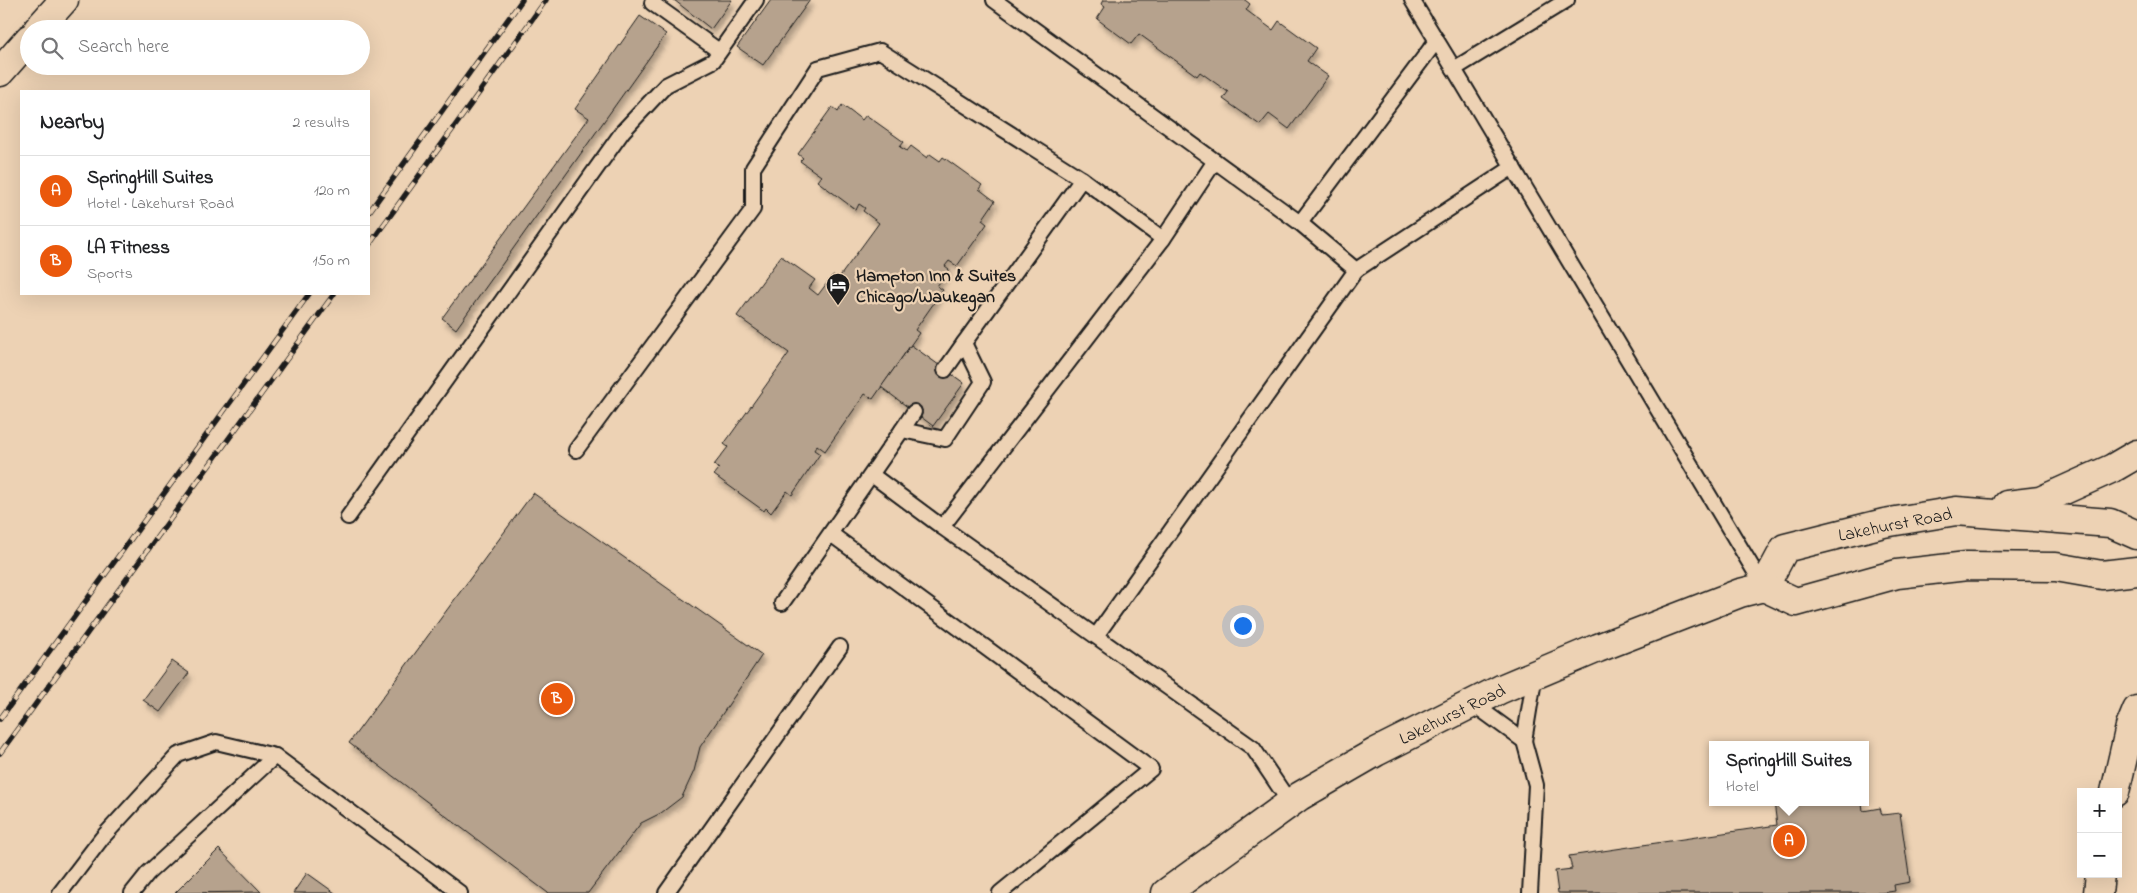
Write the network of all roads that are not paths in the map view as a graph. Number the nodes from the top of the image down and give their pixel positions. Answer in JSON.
{"nodes":[{"id":1,"x":64,"y":0,"type":"edge"},
{"id":2,"x":654,"y":0,"type":"edge"},
{"id":3,"x":756,"y":0,"type":"edge"},
{"id":4,"x":994,"y":0,"type":"edge"},
{"id":5,"x":1412,"y":0,"type":"edge"},
{"id":6,"x":1567,"y":0,"type":"edge"},
{"id":7,"x":46,"y":20,"type":"edge"},
{"id":8,"x":1437,"y":40,"type":"junction"},
{"id":9,"x":20,"y":50,"type":"edge"},
{"id":10,"x":719,"y":51,"type":"junction"},
{"id":11,"x":1454,"y":69,"type":"junction"},
{"id":12,"x":0,"y":72,"type":"edge"},
{"id":13,"x":1215,"y":161,"type":"junction"},
{"id":14,"x":1513,"y":167,"type":"junction"},
{"id":15,"x":1082,"y":180,"type":"junction"},
{"id":16,"x":1300,"y":223,"type":"junction"},
{"id":17,"x":1163,"y":239,"type":"junction"},
{"id":18,"x":1356,"y":270,"type":"junction"},
{"id":19,"x":964,"y":343,"type":"junction"},
{"id":20,"x":945,"y":370,"type":"dead end"},
{"id":21,"x":914,"y":412,"type":"dead end"},
{"id":22,"x":902,"y":430,"type":"junction"},
{"id":23,"x":576,"y":450,"type":"dead end"},
{"id":24,"x":2137,"y":454,"type":"edge"},
{"id":25,"x":872,"y":475,"type":"junction"},
{"id":26,"x":1956,"y":511,"type":"junction"},
{"id":27,"x":348,"y":517,"type":"dead end"},
{"id":28,"x":942,"y":527,"type":"junction"},
{"id":29,"x":831,"y":534,"type":"junction"},
{"id":30,"x":2137,"y":535,"type":"edge"},
{"id":31,"x":2137,"y":571,"type":"edge"},
{"id":32,"x":1764,"y":587,"type":"junction"},
{"id":33,"x":782,"y":603,"type":"dead end"},
{"id":34,"x":1096,"y":636,"type":"junction"},
{"id":35,"x":840,"y":647,"type":"dead end"},
{"id":36,"x":1536,"y":674,"type":"junction"},
{"id":37,"x":1472,"y":703,"type":"junction"},
{"id":38,"x":2137,"y":710,"type":"edge"},
{"id":39,"x":1524,"y":741,"type":"junction"},
{"id":40,"x":275,"y":756,"type":"junction"},
{"id":41,"x":2116,"y":788,"type":"edge"},
{"id":42,"x":1290,"y":803,"type":"junction"},
{"id":43,"x":2100,"y":878,"type":"edge"},
{"id":44,"x":60,"y":893,"type":"edge"},
{"id":45,"x":132,"y":893,"type":"edge"},
{"id":46,"x":460,"y":893,"type":"edge"},
{"id":47,"x":666,"y":893,"type":"edge"},
{"id":48,"x":1000,"y":893,"type":"edge"},
{"id":49,"x":1166,"y":893,"type":"edge"},
{"id":50,"x":1530,"y":893,"type":"edge"},
{"id":51,"x":2098,"y":893,"type":"edge"}],
"edges":[{"from":1,"to":7,"type":"street"},
{"from":2,"to":10,"type":"lane"},
{"from":3,"to":10,"type":"lane"},
{"from":4,"to":13,"type":"lane"},
{"from":5,"to":8,"type":"lane"},
{"from":6,"to":11,"type":"lane"},
{"from":8,"to":11,"type":"lane"},
{"from":8,"to":16,"type":"lane"},
{"from":9,"to":12,"type":"street"},
{"from":10,"to":27,"type":"lane"},
{"from":11,"to":14,"type":"lane"},
{"from":13,"to":16,"type":"lane"},
{"from":13,"to":17,"type":"lane"},
{"from":14,"to":18,"type":"lane"},
{"from":14,"to":32,"type":"lane"},
{"from":15,"to":17,"type":"lane"},
{"from":15,"to":19,"type":"lane"},
{"from":15,"to":23,"type":"lane"},
{"from":16,"to":18,"type":"lane"},
{"from":17,"to":28,"type":"lane"},
{"from":18,"to":34,"type":"lane"},
{"from":19,"to":20,"type":"lane"},
{"from":19,"to":22,"type":"lane"},
{"from":21,"to":22,"type":"lane"},
{"from":22,"to":25,"type":"lane"},
{"from":24,"to":26,"type":"street"},
{"from":25,"to":28,"type":"lane"},
{"from":25,"to":29,"type":"lane"},
{"from":26,"to":30,"type":"street","name":"Lakehurst Road"},
{"from":26,"to":32,"type":"street","name":"Lakehurst Road"},
{"from":28,"to":34,"type":"lane"},
{"from":29,"to":33,"type":"lane"},
{"from":29,"to":48,"type":"lane"},
{"from":31,"to":32,"type":"street"},
{"from":32,"to":36,"type":"street","name":"Lakehurst Road"},
{"from":34,"to":42,"type":"lane"},
{"from":35,"to":47,"type":"lane"},
{"from":36,"to":37,"type":"street","name":"Lakehurst Road"},
{"from":36,"to":39,"type":"lane"},
{"from":37,"to":39,"type":"lane"},
{"from":37,"to":42,"type":"street","name":"Lakehurst Road"},
{"from":38,"to":41,"type":"street"},
{"from":39,"to":50,"type":"lane"},
{"from":40,"to":44,"type":"lane"},
{"from":40,"to":45,"type":"lane"},
{"from":40,"to":46,"type":"lane"},
{"from":42,"to":49,"type":"street","name":"Lakehurst Road"},
{"from":43,"to":51,"type":"street"}]}
